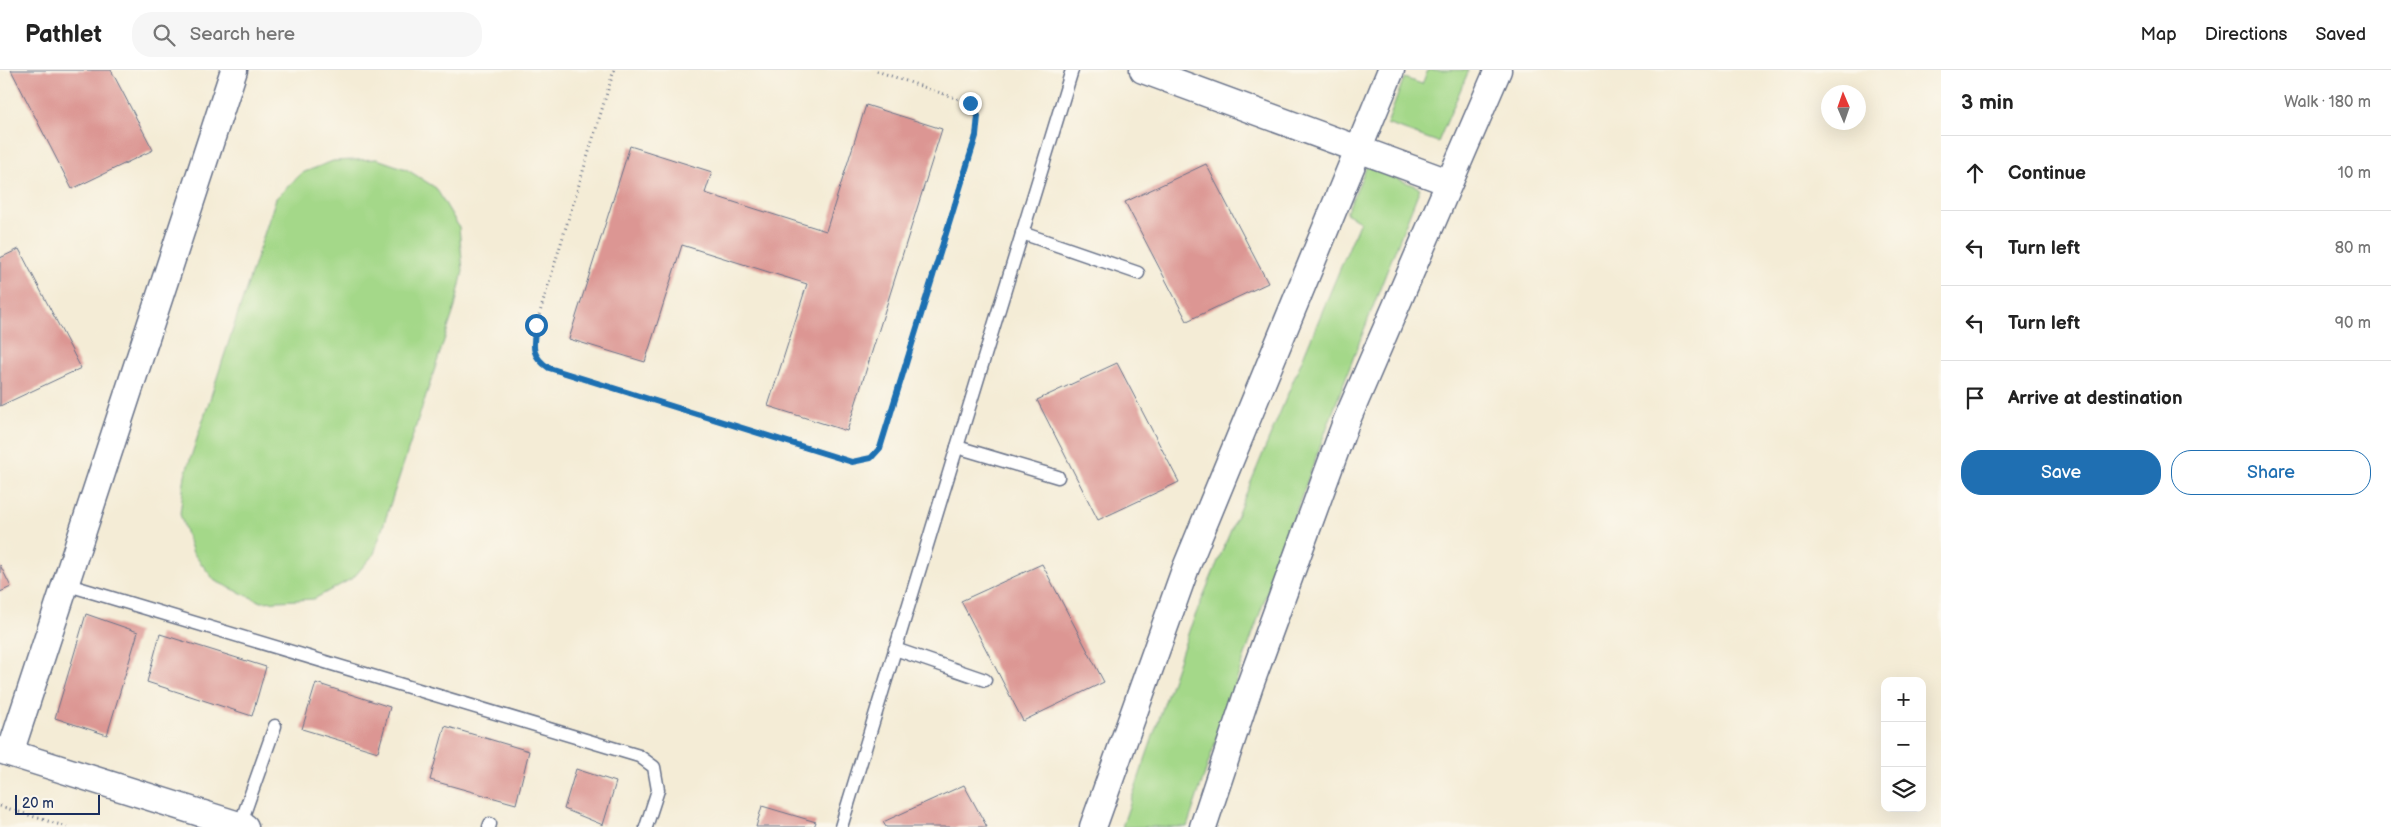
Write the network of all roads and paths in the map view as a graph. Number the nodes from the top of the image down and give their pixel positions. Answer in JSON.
{"nodes":[{"id":1,"x":234,"y":70,"type":"edge"},
{"id":2,"x":614,"y":70,"type":"edge"},
{"id":3,"x":874,"y":70,"type":"edge"},
{"id":4,"x":1072,"y":70,"type":"edge"},
{"id":5,"x":1391,"y":70,"type":"edge"},
{"id":6,"x":1498,"y":70,"type":"edge"},
{"id":7,"x":1155,"y":72,"type":"edge"},
{"id":8,"x":1358,"y":147,"type":"junction"},
{"id":9,"x":1448,"y":182,"type":"junction"},
{"id":10,"x":1022,"y":233,"type":"junction"},
{"id":11,"x":1138,"y":273,"type":"dead end"},
{"id":12,"x":957,"y":446,"type":"junction"},
{"id":13,"x":1058,"y":478,"type":"dead end"},
{"id":14,"x":65,"y":584,"type":"junction"},
{"id":15,"x":895,"y":648,"type":"junction"},
{"id":16,"x":985,"y":680,"type":"dead end"},
{"id":17,"x":275,"y":726,"type":"dead end"},
{"id":18,"x":5,"y":751,"type":"edge"},
{"id":19,"x":0,"y":806,"type":"edge"},
{"id":20,"x":243,"y":826,"type":"edge"},
{"id":21,"x":67,"y":827,"type":"edge"},
{"id":22,"x":646,"y":827,"type":"edge"},
{"id":23,"x":840,"y":827,"type":"edge"},
{"id":24,"x":1093,"y":827,"type":"edge"},
{"id":25,"x":1203,"y":827,"type":"edge"}],
"edges":[{"from":1,"to":14,"type":"street"},
{"from":2,"to":3,"type":"path"},
{"from":4,"to":10,"type":"lane"},
{"from":5,"to":8,"type":"street"},
{"from":6,"to":9,"type":"street"},
{"from":7,"to":8,"type":"street"},
{"from":8,"to":9,"type":"street"},
{"from":8,"to":24,"type":"street"},
{"from":9,"to":25,"type":"street"},
{"from":10,"to":11,"type":"lane"},
{"from":10,"to":12,"type":"lane"},
{"from":12,"to":13,"type":"lane"},
{"from":12,"to":15,"type":"lane"},
{"from":14,"to":18,"type":"street"},
{"from":14,"to":22,"type":"lane"},
{"from":15,"to":16,"type":"lane"},
{"from":15,"to":23,"type":"lane"},
{"from":17,"to":20,"type":"lane"},
{"from":18,"to":20,"type":"street"},
{"from":19,"to":21,"type":"path"}]}
